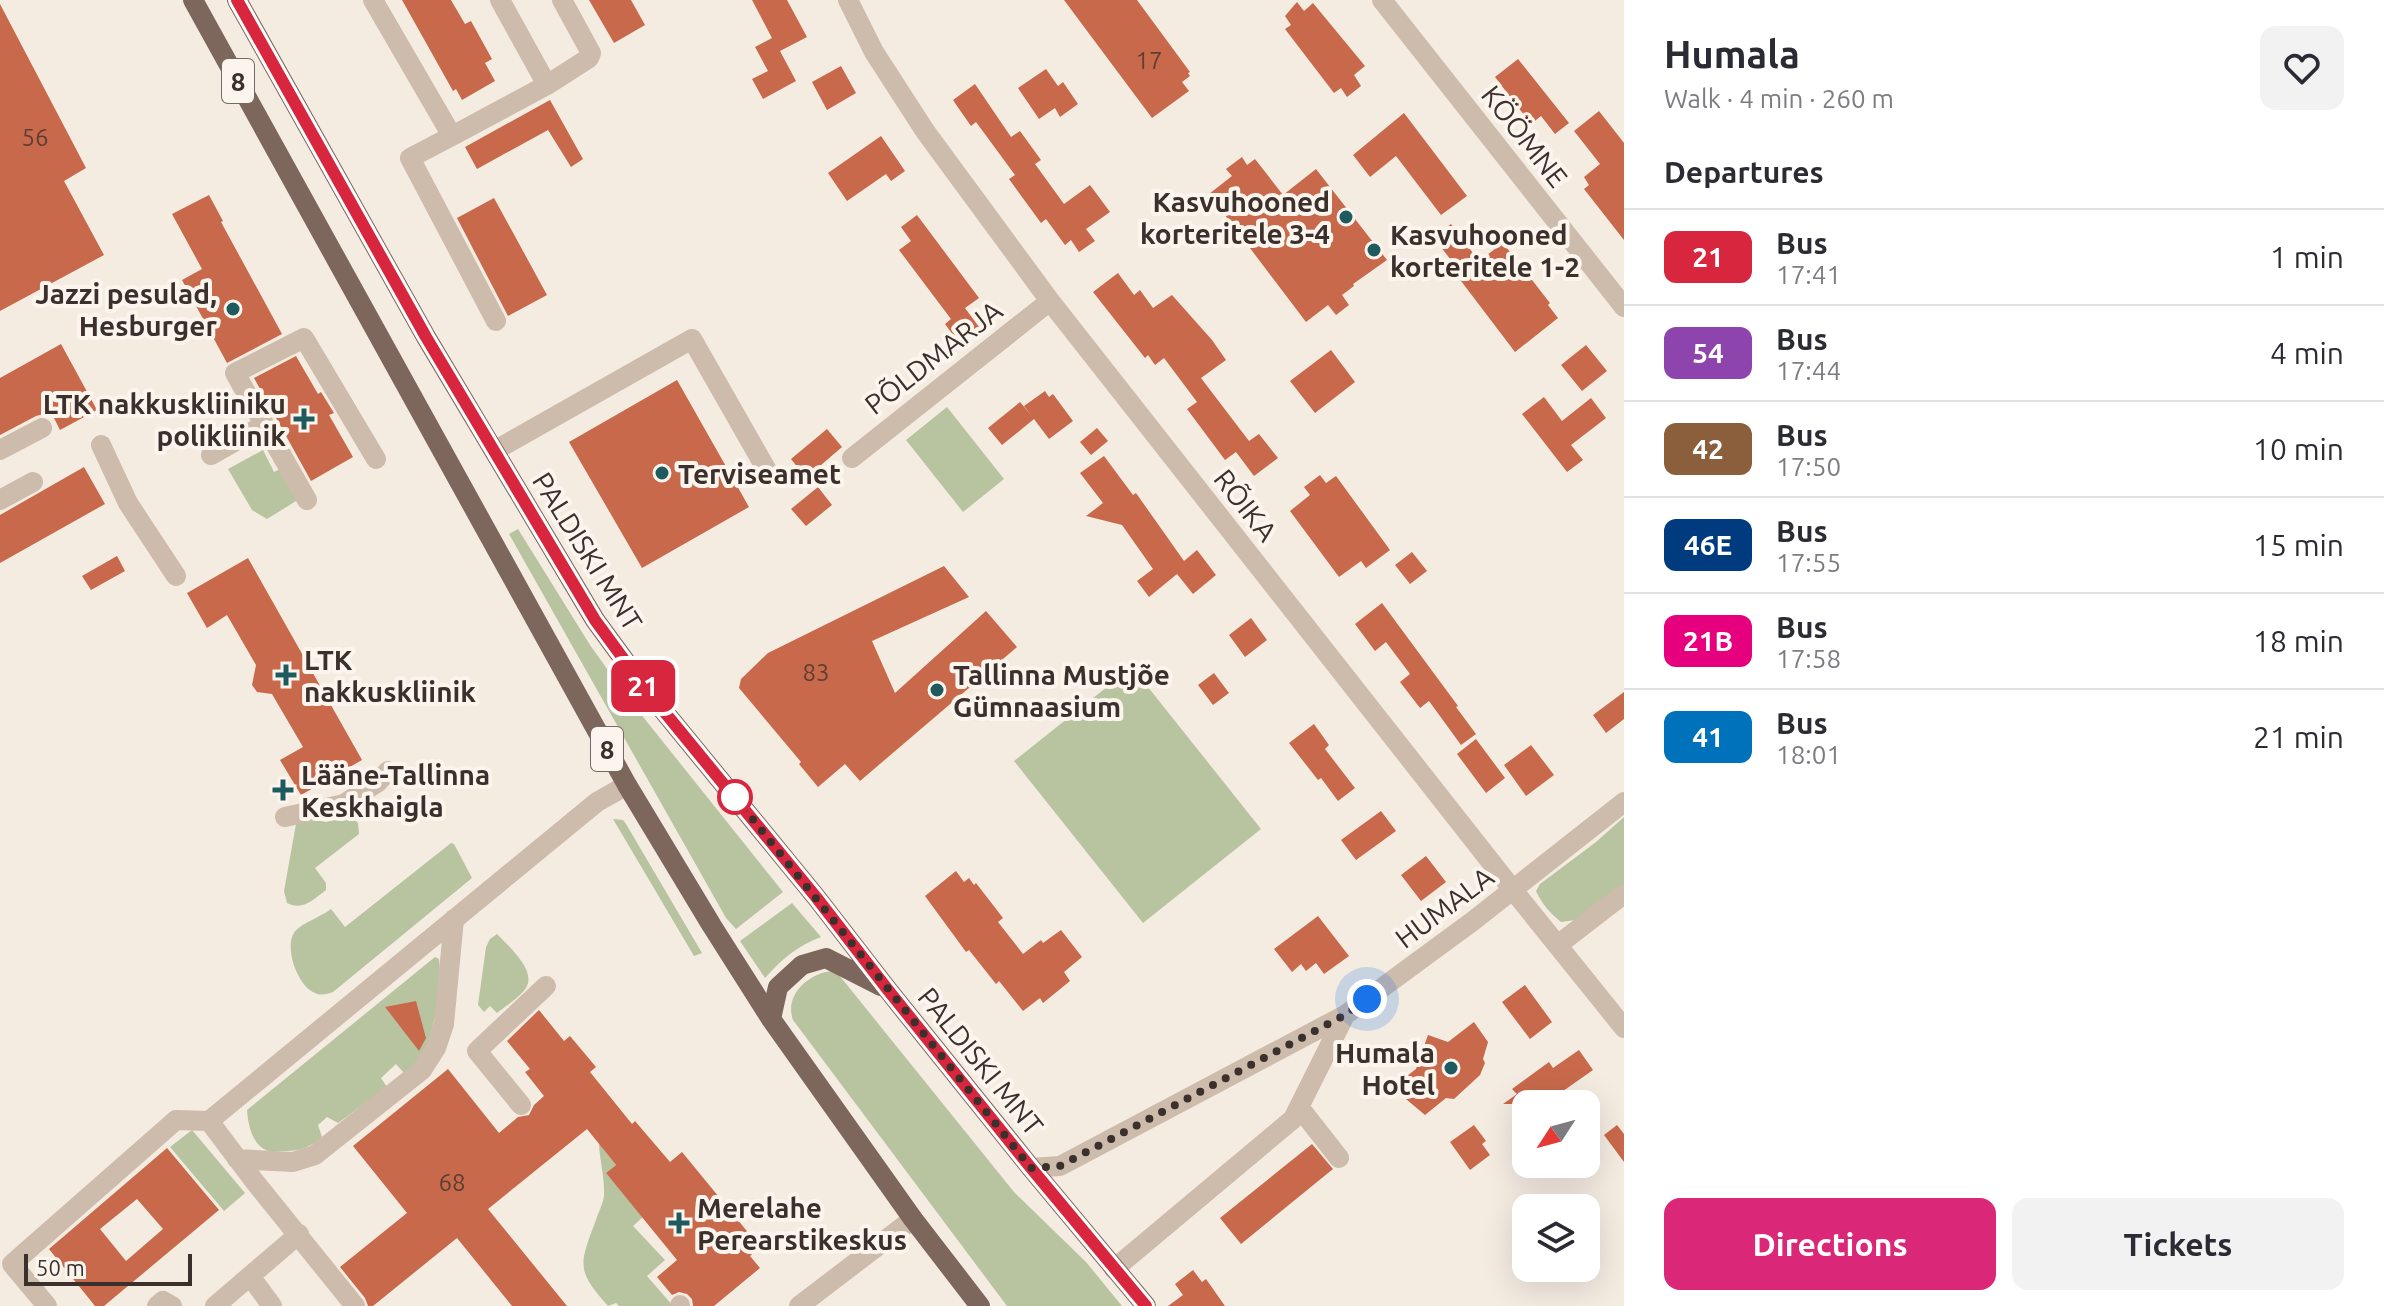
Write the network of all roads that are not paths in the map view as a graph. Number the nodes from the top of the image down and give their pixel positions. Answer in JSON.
{"nodes":[{"id":1,"x":193,"y":0,"type":"edge"},
{"id":2,"x":237,"y":0,"type":"edge"},
{"id":3,"x":373,"y":0,"type":"edge"},
{"id":4,"x":500,"y":0,"type":"edge"},
{"id":5,"x":562,"y":0,"type":"edge"},
{"id":6,"x":848,"y":0,"type":"edge"},
{"id":7,"x":1382,"y":0,"type":"edge"},
{"id":8,"x":547,"y":85,"type":"junction"},
{"id":9,"x":452,"y":136,"type":"junction"},
{"id":10,"x":1050,"y":301,"type":"junction"},
{"id":11,"x":1624,"y":307,"type":"edge"},
{"id":12,"x":496,"y":321,"type":"dead end"},
{"id":13,"x":264,"y":425,"type":"junction"},
{"id":14,"x":42,"y":428,"type":"dead end"},
{"id":15,"x":101,"y":445,"type":"dead end"},
{"id":16,"x":0,"y":450,"type":"edge"},
{"id":17,"x":494,"y":451,"type":"junction"},
{"id":18,"x":211,"y":455,"type":"dead end"},
{"id":19,"x":852,"y":458,"type":"dead end"},
{"id":20,"x":376,"y":459,"type":"dead end"},
{"id":21,"x":769,"y":474,"type":"dead end"},
{"id":22,"x":33,"y":482,"type":"dead end"},
{"id":23,"x":0,"y":500,"type":"edge"},
{"id":24,"x":307,"y":500,"type":"dead end"},
{"id":25,"x":176,"y":576,"type":"dead end"},
{"id":26,"x":388,"y":771,"type":"dead end"},
{"id":27,"x":627,"y":785,"type":"junction"},
{"id":28,"x":1624,"y":802,"type":"edge"},
{"id":29,"x":285,"y":817,"type":"dead end"},
{"id":30,"x":1513,"y":890,"type":"junction"},
{"id":31,"x":1624,"y":894,"type":"edge"},
{"id":32,"x":454,"y":919,"type":"junction"},
{"id":33,"x":1559,"y":944,"type":"junction"},
{"id":34,"x":546,"y":986,"type":"dead end"},
{"id":35,"x":888,"y":990,"type":"junction"},
{"id":36,"x":1345,"y":1015,"type":"junction"},
{"id":37,"x":771,"y":1019,"type":"junction"},
{"id":38,"x":1624,"y":1028,"type":"edge"},
{"id":39,"x":521,"y":1105,"type":"dead end"},
{"id":40,"x":1299,"y":1107,"type":"junction"},
{"id":41,"x":209,"y":1121,"type":"junction"},
{"id":42,"x":1339,"y":1158,"type":"dead end"},
{"id":43,"x":237,"y":1159,"type":"junction"},
{"id":44,"x":1031,"y":1168,"type":"junction"},
{"id":45,"x":913,"y":1219,"type":"junction"},
{"id":46,"x":299,"y":1234,"type":"junction"},
{"id":47,"x":1114,"y":1269,"type":"junction"},
{"id":48,"x":250,"y":1276,"type":"junction"},
{"id":49,"x":47,"y":1306,"type":"edge"},
{"id":50,"x":157,"y":1306,"type":"edge"},
{"id":51,"x":172,"y":1306,"type":"edge"},
{"id":52,"x":215,"y":1306,"type":"edge"},
{"id":53,"x":272,"y":1306,"type":"edge"},
{"id":54,"x":355,"y":1306,"type":"edge"},
{"id":55,"x":799,"y":1306,"type":"edge"},
{"id":56,"x":980,"y":1306,"type":"edge"},
{"id":57,"x":1146,"y":1306,"type":"edge"}],
"edges":[{"from":1,"to":27,"type":"main road","number":"8"},
{"from":2,"to":17,"type":"main road","name":"PALDISKI MNT","number":"8"},
{"from":3,"to":9,"type":"street"},
{"from":4,"to":8,"type":"street"},
{"from":5,"to":8,"type":"street"},
{"from":6,"to":10,"type":"street","name":"RÕIKA"},
{"from":7,"to":11,"type":"street","name":"KÖÖMNE"},
{"from":8,"to":9,"type":"street"},
{"from":9,"to":12,"type":"street"},
{"from":10,"to":19,"type":"street","name":"PÕLDMARJA"},
{"from":10,"to":30,"type":"street","name":"RÕIKA"},
{"from":13,"to":18,"type":"street"},
{"from":13,"to":20,"type":"street"},
{"from":13,"to":24,"type":"street"},
{"from":14,"to":16,"type":"street"},
{"from":15,"to":25,"type":"street"},
{"from":17,"to":21,"type":"street"},
{"from":17,"to":35,"type":"main road","name":"PALDISKI MNT","number":"8"},
{"from":22,"to":23,"type":"street"},
{"from":26,"to":29,"type":"street"},
{"from":27,"to":32,"type":"street"},
{"from":27,"to":37,"type":"main road","number":"8"},
{"from":28,"to":30,"type":"street","name":"HUMALA"},
{"from":30,"to":33,"type":"street","name":"RÕIKA"},
{"from":30,"to":36,"type":"street","name":"HUMALA"},
{"from":31,"to":33,"type":"street"},
{"from":32,"to":41,"type":"street"},
{"from":32,"to":43,"type":"street"},
{"from":33,"to":38,"type":"street","name":"RÕIKA"},
{"from":34,"to":39,"type":"street"},
{"from":35,"to":37,"type":"main road"},
{"from":35,"to":44,"type":"main road","name":"PALDISKI MNT","number":"8"},
{"from":36,"to":40,"type":"street"},
{"from":36,"to":44,"type":"street","name":"HUMALA"},
{"from":37,"to":45,"type":"main road","number":"8"},
{"from":40,"to":42,"type":"street"},
{"from":40,"to":47,"type":"street"},
{"from":41,"to":43,"type":"street"},
{"from":41,"to":49,"type":"street"},
{"from":43,"to":46,"type":"street"},
{"from":44,"to":47,"type":"main road","name":"PALDISKI MNT","number":"8"},
{"from":45,"to":55,"type":"street"},
{"from":45,"to":56,"type":"main road","number":"8"},
{"from":46,"to":48,"type":"street"},
{"from":46,"to":54,"type":"street"},
{"from":47,"to":57,"type":"main road","name":"PALDISKI MNT","number":"8"},
{"from":48,"to":52,"type":"street"},
{"from":48,"to":53,"type":"street"},
{"from":50,"to":51,"type":"street"}]}
